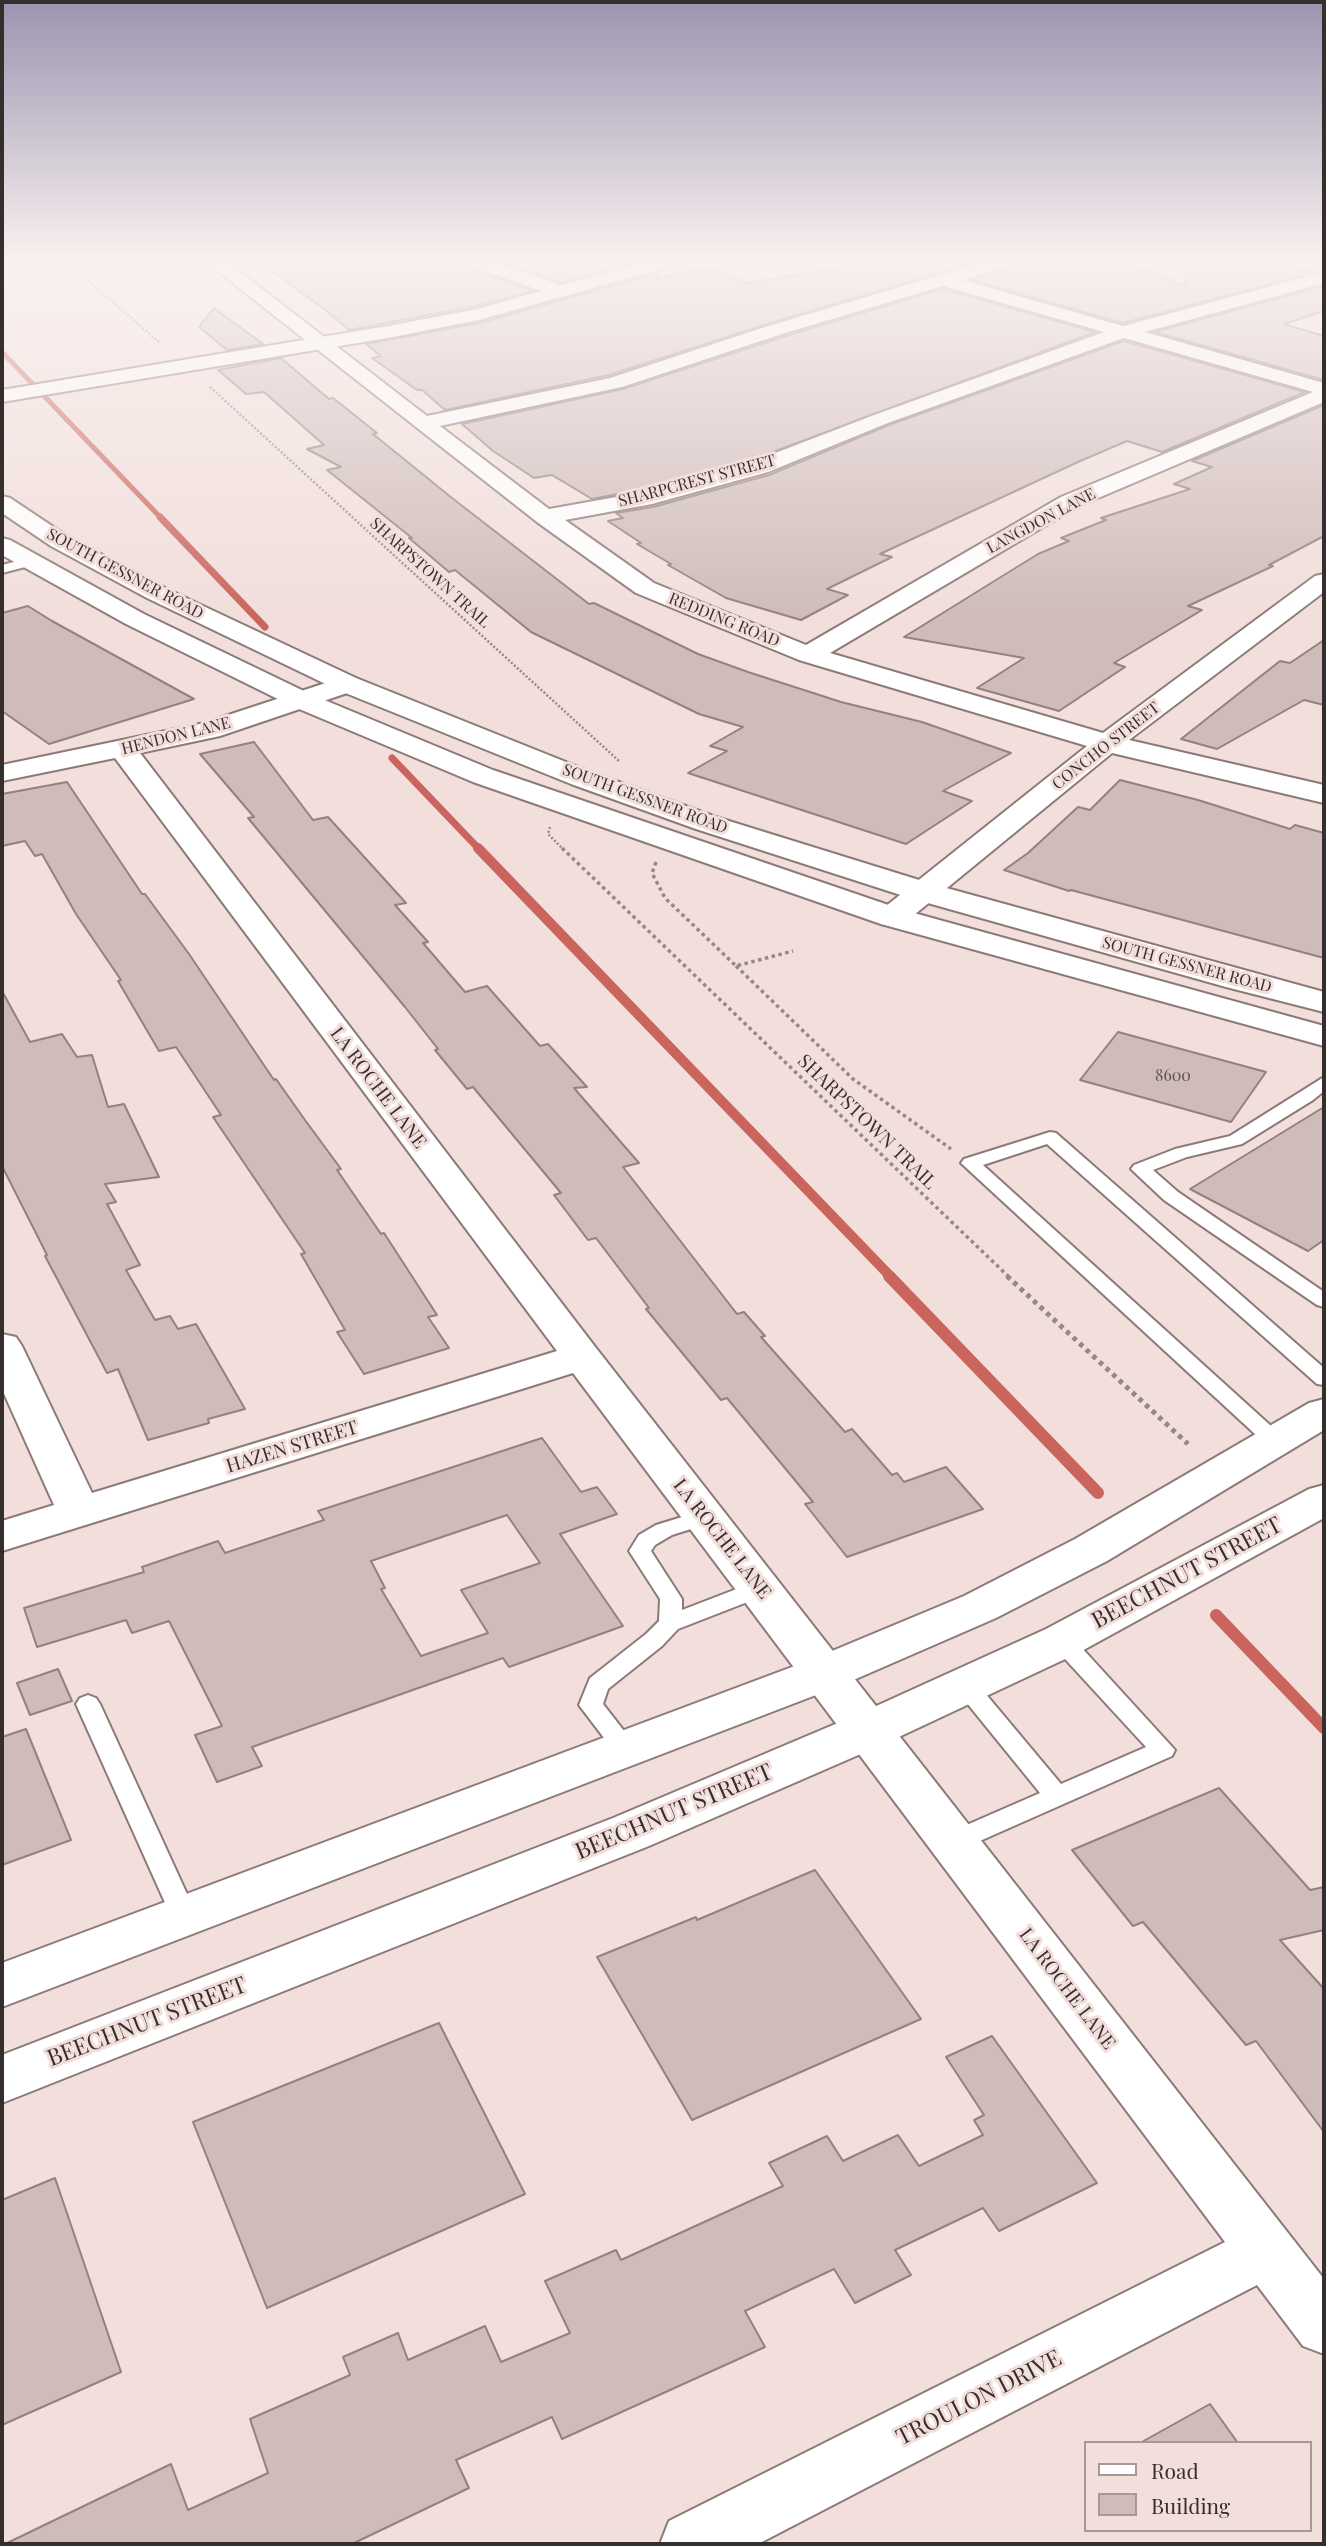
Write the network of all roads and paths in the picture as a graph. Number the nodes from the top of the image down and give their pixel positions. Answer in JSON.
{"nodes":[{"id":1,"x":91,"y":381,"type":"edge"},
{"id":2,"x":369,"y":381,"type":"edge"},
{"id":3,"x":622,"y":381,"type":"edge"},
{"id":4,"x":987,"y":381,"type":"edge"},
{"id":5,"x":1295,"y":381,"type":"edge"},
{"id":6,"x":205,"y":383,"type":"dead end"},
{"id":7,"x":1324,"y":389,"type":"edge"},
{"id":8,"x":1324,"y":395,"type":"edge"},
{"id":9,"x":5,"y":396,"type":"edge"},
{"id":10,"x":424,"y":423,"type":"junction"},
{"id":11,"x":2,"y":503,"type":"edge"},
{"id":12,"x":545,"y":517,"type":"junction"},
{"id":13,"x":59,"y":541,"type":"junction"},
{"id":14,"x":11,"y":557,"type":"edge"},
{"id":15,"x":1324,"y":581,"type":"edge"},
{"id":16,"x":808,"y":655,"type":"junction"},
{"id":17,"x":347,"y":684,"type":"junction"},
{"id":18,"x":301,"y":700,"type":"junction"},
{"id":19,"x":1107,"y":743,"type":"junction"},
{"id":20,"x":123,"y":749,"type":"junction"},
{"id":21,"x":629,"y":768,"type":"dead end"},
{"id":22,"x":2,"y":773,"type":"edge"},
{"id":23,"x":1324,"y":794,"type":"edge"},
{"id":24,"x":560,"y":821,"type":"dead end"},
{"id":25,"x":671,"y":842,"type":"junction"},
{"id":26,"x":921,"y":891,"type":"junction"},
{"id":27,"x":892,"y":917,"type":"junction"},
{"id":28,"x":793,"y":951,"type":"dead end"},
{"id":29,"x":736,"y":966,"type":"junction"},
{"id":30,"x":1324,"y":1002,"type":"edge"},
{"id":31,"x":1324,"y":1037,"type":"edge"},
{"id":32,"x":1324,"y":1082,"type":"edge"},
{"id":33,"x":970,"y":1163,"type":"junction"},
{"id":34,"x":1324,"y":1301,"type":"edge"},
{"id":35,"x":2,"y":1346,"type":"edge"},
{"id":36,"x":582,"y":1357,"type":"junction"},
{"id":37,"x":1324,"y":1379,"type":"edge"},
{"id":38,"x":1324,"y":1412,"type":"edge"},
{"id":39,"x":1275,"y":1441,"type":"junction"},
{"id":40,"x":1188,"y":1444,"type":"dead end"},
{"id":41,"x":1324,"y":1499,"type":"edge"},
{"id":42,"x":79,"y":1513,"type":"junction"},
{"id":43,"x":705,"y":1517,"type":"junction"},
{"id":44,"x":2,"y":1536,"type":"edge"},
{"id":45,"x":760,"y":1588,"type":"junction"},
{"id":46,"x":670,"y":1623,"type":"junction"},
{"id":47,"x":1062,"y":1641,"type":"junction"},
{"id":48,"x":825,"y":1673,"type":"junction"},
{"id":49,"x":966,"y":1686,"type":"junction"},
{"id":50,"x":88,"y":1704,"type":"dead end"},
{"id":51,"x":869,"y":1730,"type":"junction"},
{"id":52,"x":626,"y":1749,"type":"junction"},
{"id":53,"x":1058,"y":1797,"type":"junction"},
{"id":54,"x":955,"y":1841,"type":"junction"},
{"id":55,"x":184,"y":1916,"type":"junction"},
{"id":56,"x":2,"y":1986,"type":"edge"},
{"id":57,"x":2,"y":2079,"type":"edge"},
{"id":58,"x":1266,"y":2251,"type":"junction"},
{"id":59,"x":1324,"y":2326,"type":"edge"},
{"id":60,"x":692,"y":2544,"type":"edge"}],
"edges":[{"from":1,"to":9,"type":"street"},
{"from":2,"to":10,"type":"street","name":"REDDING ROAD"},
{"from":3,"to":10,"type":"street"},
{"from":4,"to":12,"type":"street","name":"SHARPCREST STREET"},
{"from":5,"to":7,"type":"street"},
{"from":6,"to":21,"type":"path","name":"SHARPSTOWN TRAIL"},
{"from":8,"to":16,"type":"street","name":"LANGDON LANE"},
{"from":10,"to":12,"type":"street","name":"REDDING ROAD"},
{"from":11,"to":13,"type":"street","name":"SOUTH GESSNER ROAD"},
{"from":12,"to":16,"type":"street","name":"REDDING ROAD"},
{"from":13,"to":14,"type":"street"},
{"from":13,"to":17,"type":"street","name":"SOUTH GESSNER ROAD"},
{"from":14,"to":18,"type":"street","name":"SOUTH GESSNER ROAD"},
{"from":15,"to":19,"type":"street","name":"CONCHO STREET"},
{"from":16,"to":19,"type":"street","name":"REDDING ROAD"},
{"from":17,"to":18,"type":"street","name":"HENDON LANE"},
{"from":17,"to":26,"type":"street","name":"SOUTH GESSNER ROAD"},
{"from":18,"to":20,"type":"street","name":"HENDON LANE"},
{"from":18,"to":25,"type":"street","name":"SOUTH GESSNER ROAD"},
{"from":19,"to":23,"type":"street","name":"REDDING ROAD"},
{"from":19,"to":26,"type":"street","name":"CONCHO STREET"},
{"from":20,"to":22,"type":"street","name":"HENDON LANE"},
{"from":20,"to":36,"type":"street","name":"LA ROCHE LANE"},
{"from":24,"to":40,"type":"path","name":"SHARPSTOWN TRAIL"},
{"from":25,"to":27,"type":"street","name":"SOUTH GESSNER ROAD"},
{"from":25,"to":29,"type":"path"},
{"from":26,"to":27,"type":"street","name":"CONCHO STREET"},
{"from":26,"to":30,"type":"street","name":"SOUTH GESSNER ROAD"},
{"from":27,"to":31,"type":"street","name":"SOUTH GESSNER ROAD"},
{"from":28,"to":29,"type":"path"},
{"from":29,"to":33,"type":"path"},
{"from":32,"to":34,"type":"lane"},
{"from":33,"to":37,"type":"lane"},
{"from":33,"to":39,"type":"lane"},
{"from":35,"to":42,"type":"street"},
{"from":36,"to":42,"type":"street","name":"HAZEN STREET"},
{"from":36,"to":43,"type":"street","name":"LA ROCHE LANE"},
{"from":38,"to":39,"type":"street"},
{"from":39,"to":48,"type":"street"},
{"from":41,"to":47,"type":"street","name":"BEECHNUT STREET"},
{"from":42,"to":44,"type":"street","name":"HAZEN STREET"},
{"from":43,"to":45,"type":"street","name":"LA ROCHE LANE"},
{"from":43,"to":46,"type":"lane"},
{"from":45,"to":46,"type":"lane"},
{"from":45,"to":48,"type":"street","name":"LA ROCHE LANE"},
{"from":46,"to":52,"type":"lane"},
{"from":47,"to":49,"type":"street","name":"BEECHNUT STREET"},
{"from":47,"to":53,"type":"lane"},
{"from":48,"to":51,"type":"street","name":"LA ROCHE LANE"},
{"from":48,"to":52,"type":"street"},
{"from":49,"to":51,"type":"street","name":"BEECHNUT STREET"},
{"from":49,"to":53,"type":"lane"},
{"from":50,"to":55,"type":"lane"},
{"from":51,"to":54,"type":"street","name":"LA ROCHE LANE"},
{"from":51,"to":57,"type":"street","name":"BEECHNUT STREET"},
{"from":52,"to":55,"type":"street"},
{"from":53,"to":54,"type":"lane"},
{"from":54,"to":58,"type":"street","name":"LA ROCHE LANE"},
{"from":55,"to":56,"type":"street"},
{"from":58,"to":59,"type":"street","name":"LA ROCHE LANE"},
{"from":58,"to":60,"type":"street","name":"TROULON DRIVE"}]}
